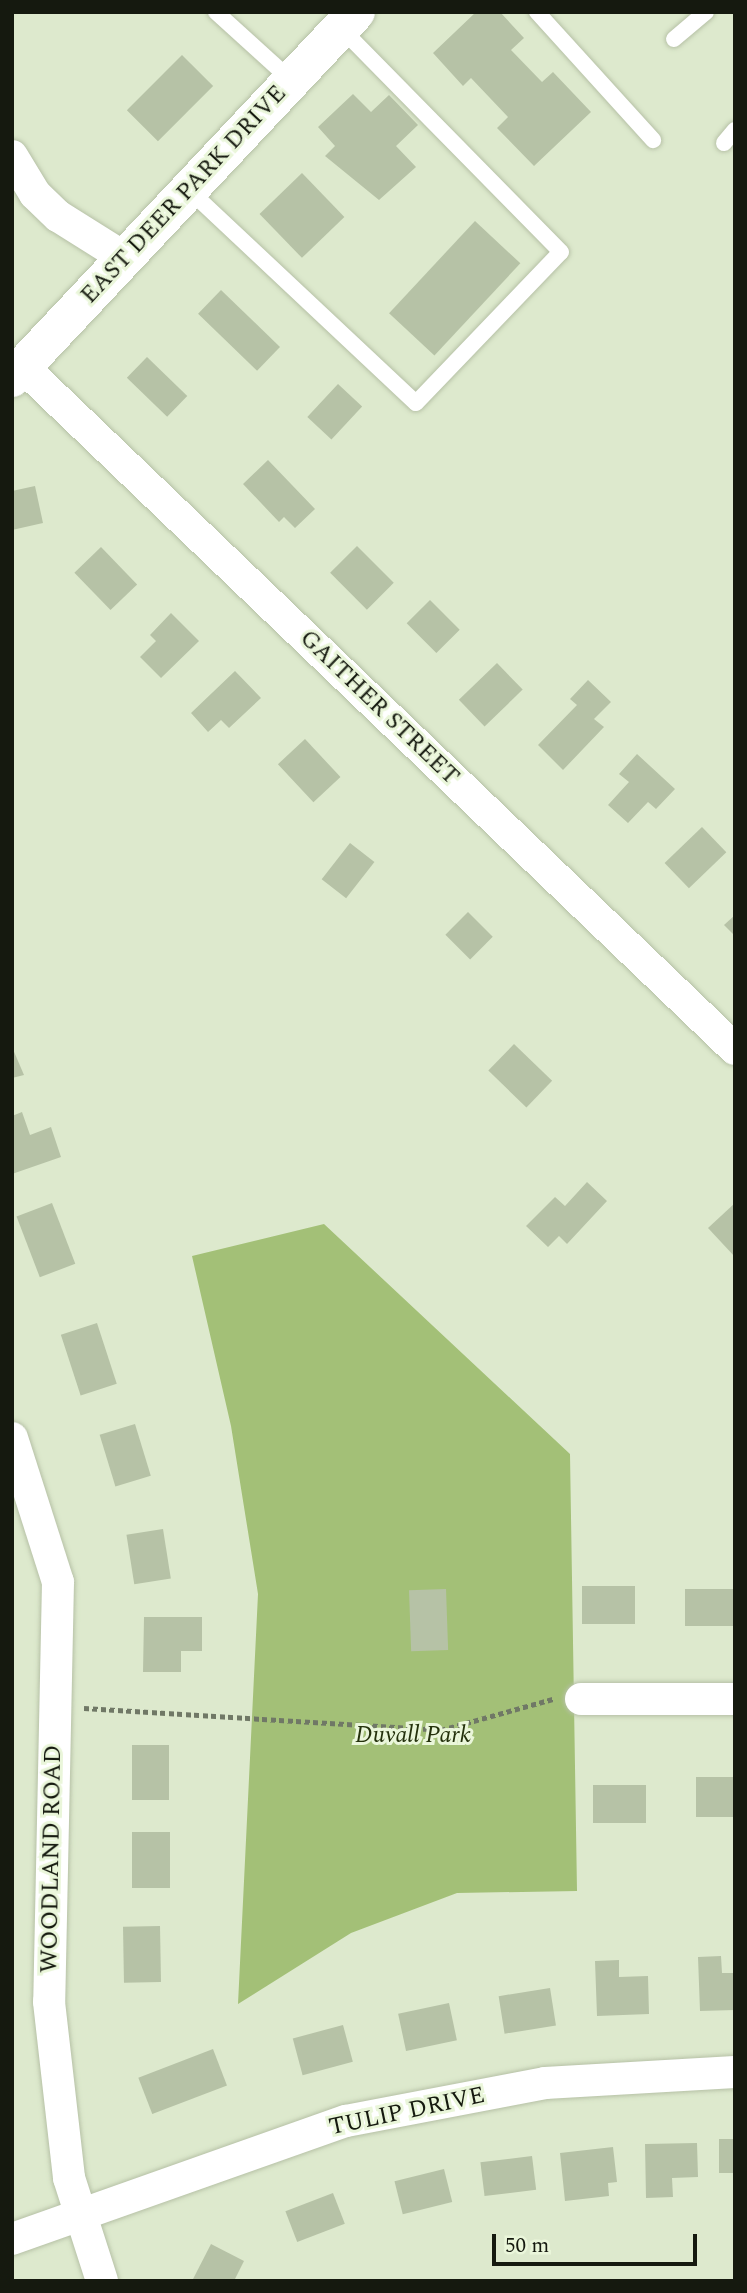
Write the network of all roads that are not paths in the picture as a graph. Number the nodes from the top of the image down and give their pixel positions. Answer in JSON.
{"nodes":[{"id":1,"x":216,"y":12,"type":"edge"},
{"id":2,"x":537,"y":12,"type":"edge"},
{"id":3,"x":706,"y":12,"type":"edge"},
{"id":4,"x":349,"y":20,"type":"edge"},
{"id":5,"x":674,"y":39,"type":"dead end"},
{"id":6,"x":292,"y":80,"type":"junction"},
{"id":7,"x":735,"y":130,"type":"edge"},
{"id":8,"x":653,"y":140,"type":"dead end"},
{"id":9,"x":723,"y":143,"type":"dead end"},
{"id":10,"x":12,"y":156,"type":"edge"},
{"id":11,"x":189,"y":190,"type":"junction"},
{"id":12,"x":125,"y":258,"type":"junction"},
{"id":13,"x":18,"y":372,"type":"edge"},
{"id":14,"x":735,"y":1049,"type":"edge"},
{"id":15,"x":12,"y":1438,"type":"edge"},
{"id":16,"x":581,"y":1699,"type":"road end"},
{"id":17,"x":735,"y":1699,"type":"edge"},
{"id":18,"x":735,"y":2072,"type":"edge"},
{"id":19,"x":79,"y":2215,"type":"junction"},
{"id":20,"x":12,"y":2239,"type":"edge"},
{"id":21,"x":102,"y":2281,"type":"edge"}],
"edges":[{"from":1,"to":6,"type":"lane"},
{"from":2,"to":8,"type":"lane"},
{"from":3,"to":5,"type":"lane"},
{"from":4,"to":6,"type":"street","name":"EAST DEER PARK DRIVE"},
{"from":4,"to":11,"type":"lane"},
{"from":6,"to":11,"type":"street","name":"EAST DEER PARK DRIVE"},
{"from":7,"to":9,"type":"lane"},
{"from":10,"to":12,"type":"street"},
{"from":11,"to":12,"type":"street","name":"EAST DEER PARK DRIVE"},
{"from":12,"to":13,"type":"street","name":"EAST DEER PARK DRIVE"},
{"from":13,"to":14,"type":"street","name":"GAITHER STREET"},
{"from":15,"to":19,"type":"street","name":"WOODLAND ROAD"},
{"from":16,"to":17,"type":"street"},
{"from":18,"to":19,"type":"street","name":"TULIP DRIVE"},
{"from":19,"to":20,"type":"street","name":"TULIP DRIVE"},
{"from":19,"to":21,"type":"street","name":"WOODLAND ROAD"}]}
